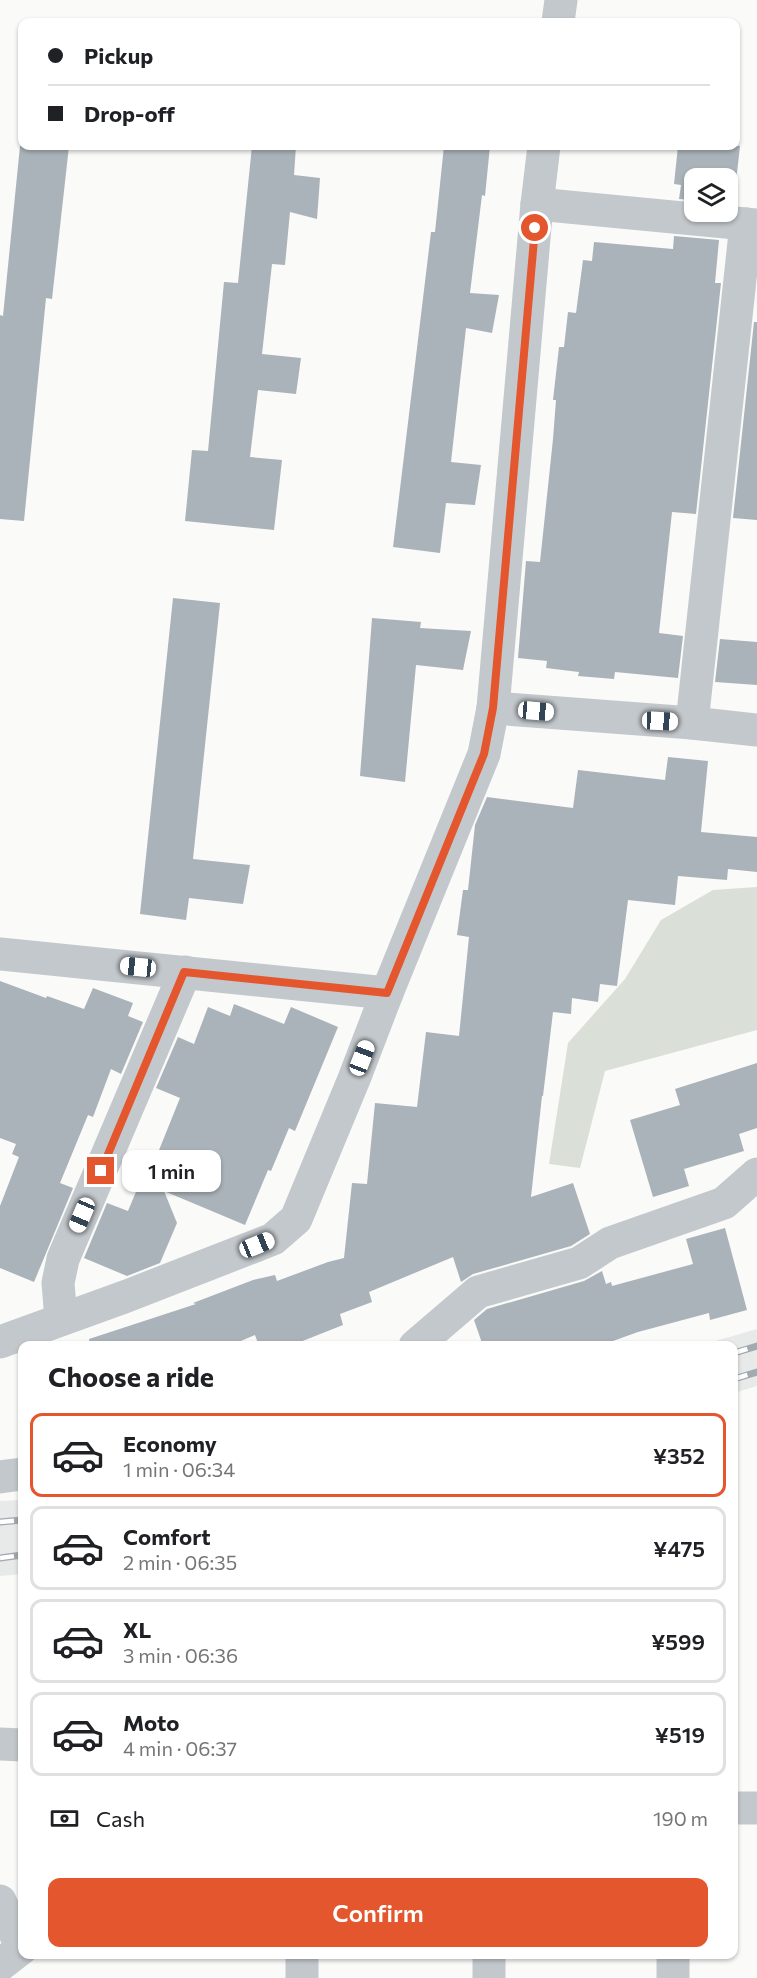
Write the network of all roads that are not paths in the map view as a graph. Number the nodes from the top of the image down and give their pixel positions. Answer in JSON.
{"nodes":[{"id":1,"x":561,"y":0,"type":"edge"},
{"id":2,"x":559,"y":18,"type":"edge"},
{"id":3,"x":544,"y":150,"type":"edge"},
{"id":4,"x":537,"y":204,"type":"junction"},
{"id":5,"x":752,"y":225,"type":"edge"},
{"id":6,"x":493,"y":708,"type":"junction"},
{"id":7,"x":692,"y":723,"type":"junction"},
{"id":8,"x":757,"y":730,"type":"edge"},
{"id":9,"x":0,"y":954,"type":"edge"},
{"id":10,"x":184,"y":972,"type":"junction"},
{"id":11,"x":387,"y":993,"type":"junction"},
{"id":12,"x":757,"y":1174,"type":"edge"},
{"id":13,"x":61,"y":1319,"type":"junction"},
{"id":14,"x":421,"y":1341,"type":"edge"},
{"id":15,"x":0,"y":1342,"type":"edge"},
{"id":16,"x":18,"y":1475,"type":"edge"},
{"id":17,"x":0,"y":1477,"type":"edge"},
{"id":18,"x":0,"y":1744,"type":"edge"},
{"id":19,"x":18,"y":1745,"type":"edge"},
{"id":20,"x":738,"y":1808,"type":"edge"},
{"id":21,"x":757,"y":1808,"type":"edge"},
{"id":22,"x":0,"y":1901,"type":"edge"},
{"id":23,"x":18,"y":1939,"type":"edge"},
{"id":24,"x":18,"y":1951,"type":"edge"},
{"id":25,"x":302,"y":1959,"type":"edge"},
{"id":26,"x":489,"y":1959,"type":"edge"},
{"id":27,"x":673,"y":1959,"type":"edge"},
{"id":28,"x":0,"y":1965,"type":"edge"},
{"id":29,"x":302,"y":1978,"type":"edge"},
{"id":30,"x":489,"y":1978,"type":"edge"},
{"id":31,"x":673,"y":1978,"type":"edge"}],
"edges":[{"from":1,"to":2,"type":"street"},
{"from":3,"to":4,"type":"street"},
{"from":4,"to":5,"type":"street"},
{"from":4,"to":6,"type":"street"},
{"from":5,"to":7,"type":"street"},
{"from":6,"to":7,"type":"street"},
{"from":6,"to":11,"type":"street"},
{"from":7,"to":8,"type":"street"},
{"from":9,"to":10,"type":"street"},
{"from":10,"to":11,"type":"street"},
{"from":10,"to":13,"type":"street"},
{"from":11,"to":13,"type":"street"},
{"from":12,"to":14,"type":"street"},
{"from":13,"to":15,"type":"street"},
{"from":16,"to":17,"type":"street"},
{"from":18,"to":19,"type":"street"},
{"from":20,"to":21,"type":"street"},
{"from":22,"to":23,"type":"street"},
{"from":24,"to":28,"type":"street"},
{"from":25,"to":29,"type":"street"},
{"from":26,"to":30,"type":"street"},
{"from":27,"to":31,"type":"street"}]}
